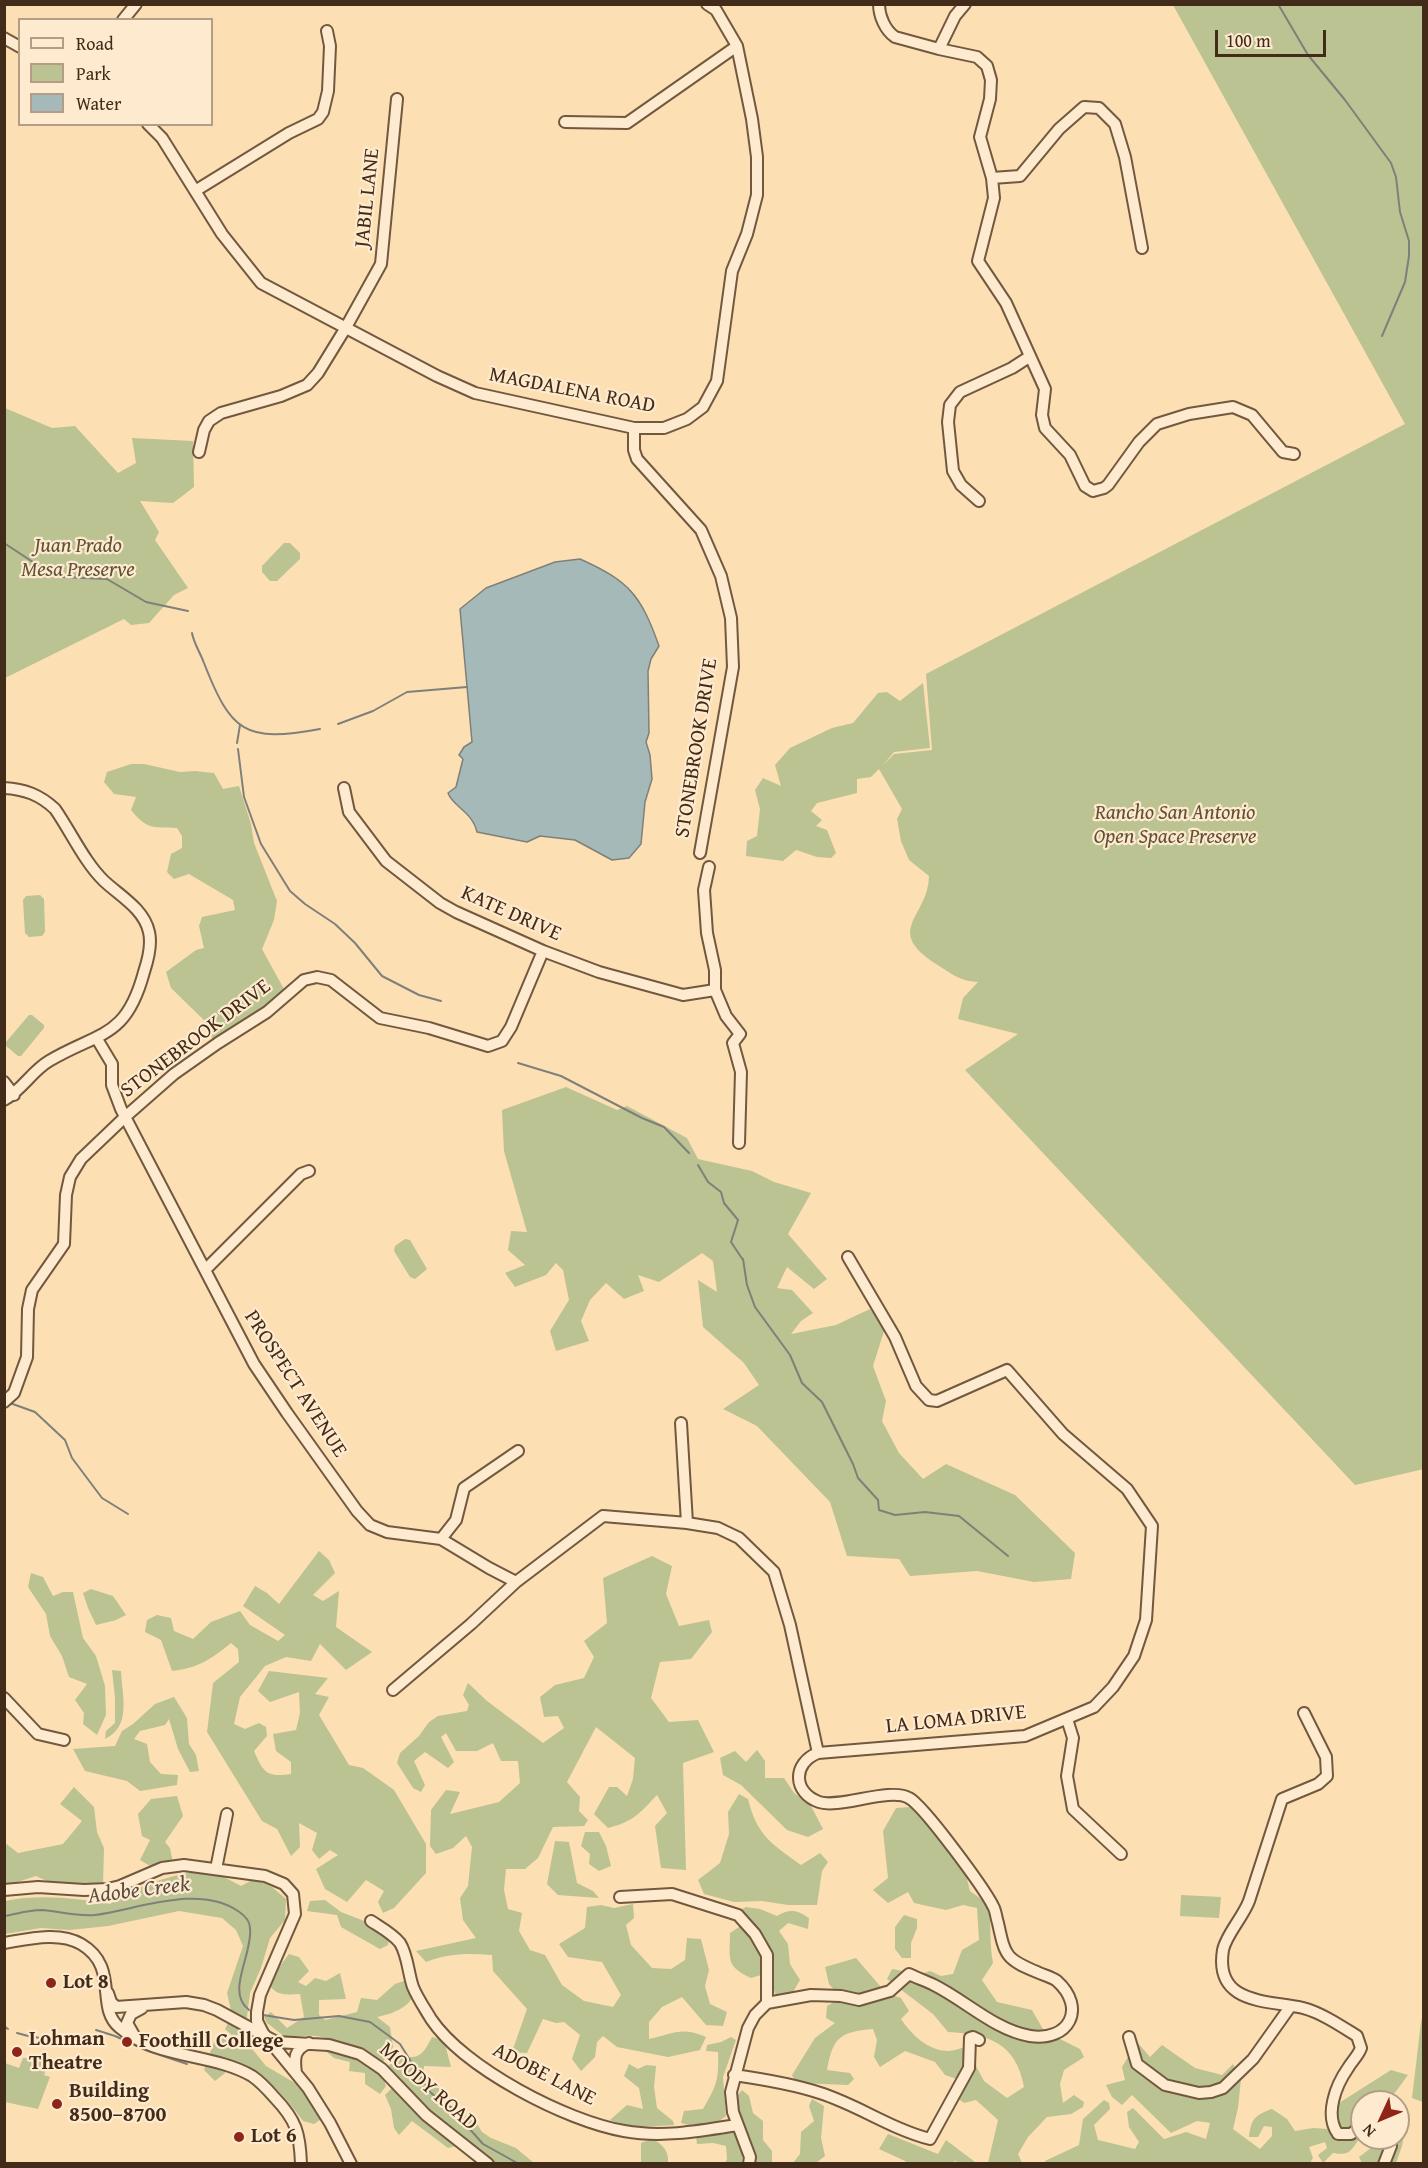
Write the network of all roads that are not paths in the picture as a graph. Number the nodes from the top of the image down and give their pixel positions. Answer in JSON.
{"nodes":[{"id":1,"x":136,"y":4,"type":"edge"},
{"id":2,"x":707,"y":4,"type":"edge"},
{"id":3,"x":879,"y":4,"type":"edge"},
{"id":4,"x":965,"y":4,"type":"edge"},
{"id":5,"x":125,"y":18,"type":"edge"},
{"id":6,"x":327,"y":31,"type":"dead end"},
{"id":7,"x":4,"y":38,"type":"edge"},
{"id":8,"x":18,"y":45,"type":"edge"},
{"id":9,"x":737,"y":46,"type":"junction"},
{"id":10,"x":939,"y":49,"type":"junction"},
{"id":11,"x":398,"y":99,"type":"dead end"},
{"id":12,"x":565,"y":122,"type":"dead end"},
{"id":13,"x":150,"y":126,"type":"edge"},
{"id":14,"x":992,"y":178,"type":"junction"},
{"id":15,"x":195,"y":191,"type":"junction"},
{"id":16,"x":1142,"y":248,"type":"dead end"},
{"id":17,"x":345,"y":329,"type":"junction"},
{"id":18,"x":1029,"y":357,"type":"junction"},
{"id":19,"x":634,"y":428,"type":"junction"},
{"id":20,"x":199,"y":452,"type":"dead end"},
{"id":21,"x":1294,"y":454,"type":"dead end"},
{"id":22,"x":979,"y":501,"type":"dead end"},
{"id":23,"x":4,"y":788,"type":"edge"},
{"id":24,"x":344,"y":788,"type":"dead end"},
{"id":25,"x":700,"y":853,"type":"dead end"},
{"id":26,"x":709,"y":867,"type":"dead end"},
{"id":27,"x":543,"y":951,"type":"junction"},
{"id":28,"x":715,"y":990,"type":"junction"},
{"id":29,"x":97,"y":1039,"type":"junction"},
{"id":30,"x":4,"y":1082,"type":"edge"},
{"id":31,"x":9,"y":1097,"type":"edge"},
{"id":32,"x":125,"y":1117,"type":"junction"},
{"id":33,"x":739,"y":1143,"type":"dead end"},
{"id":34,"x":309,"y":1171,"type":"dead end"},
{"id":35,"x":848,"y":1257,"type":"dead end"},
{"id":36,"x":206,"y":1269,"type":"junction"},
{"id":37,"x":1029,"y":1378,"type":"dead end"},
{"id":38,"x":1028,"y":1392,"type":"junction"},
{"id":39,"x":4,"y":1402,"type":"edge"},
{"id":40,"x":681,"y":1423,"type":"dead end"},
{"id":41,"x":518,"y":1451,"type":"dead end"},
{"id":42,"x":687,"y":1523,"type":"junction"},
{"id":43,"x":441,"y":1539,"type":"junction"},
{"id":44,"x":516,"y":1581,"type":"junction"},
{"id":45,"x":393,"y":1690,"type":"dead end"},
{"id":46,"x":4,"y":1698,"type":"edge"},
{"id":47,"x":1304,"y":1713,"type":"dead end"},
{"id":48,"x":1067,"y":1719,"type":"junction"},
{"id":49,"x":64,"y":1740,"type":"dead end"},
{"id":50,"x":818,"y":1753,"type":"junction"},
{"id":51,"x":227,"y":1814,"type":"dead end"},
{"id":52,"x":1121,"y":1854,"type":"dead end"},
{"id":53,"x":216,"y":1869,"type":"junction"},
{"id":54,"x":4,"y":1890,"type":"edge"},
{"id":55,"x":620,"y":1897,"type":"dead end"},
{"id":56,"x":371,"y":1921,"type":"dead end"},
{"id":57,"x":4,"y":1943,"type":"edge"},
{"id":58,"x":108,"y":1993,"type":"junction"},
{"id":59,"x":767,"y":2003,"type":"junction"},
{"id":60,"x":258,"y":2004,"type":"junction"},
{"id":61,"x":147,"y":2006,"type":"junction"},
{"id":62,"x":1290,"y":2007,"type":"junction"},
{"id":63,"x":244,"y":2026,"type":"junction"},
{"id":64,"x":135,"y":2037,"type":"junction"},
{"id":65,"x":1129,"y":2037,"type":"dead end"},
{"id":66,"x":268,"y":2038,"type":"junction"},
{"id":67,"x":979,"y":2040,"type":"dead end"},
{"id":68,"x":310,"y":2043,"type":"junction"},
{"id":69,"x":296,"y":2073,"type":"junction"},
{"id":70,"x":734,"y":2075,"type":"junction"},
{"id":71,"x":737,"y":2125,"type":"junction"},
{"id":72,"x":1350,"y":2134,"type":"edge"},
{"id":73,"x":301,"y":2163,"type":"edge"},
{"id":74,"x":351,"y":2163,"type":"edge"},
{"id":75,"x":488,"y":2163,"type":"edge"},
{"id":76,"x":749,"y":2163,"type":"edge"}],
"edges":[{"from":1,"to":5,"type":"street"},
{"from":2,"to":9,"type":"street","name":"MAGDALENA ROAD"},
{"from":3,"to":10,"type":"street"},
{"from":4,"to":10,"type":"street"},
{"from":6,"to":15,"type":"street"},
{"from":7,"to":8,"type":"street"},
{"from":9,"to":12,"type":"street"},
{"from":9,"to":19,"type":"street","name":"MAGDALENA ROAD"},
{"from":10,"to":14,"type":"street"},
{"from":11,"to":17,"type":"street","name":"JABIL LANE"},
{"from":13,"to":15,"type":"street","name":"MAGDALENA ROAD"},
{"from":14,"to":16,"type":"street"},
{"from":14,"to":18,"type":"street"},
{"from":15,"to":17,"type":"street","name":"MAGDALENA ROAD"},
{"from":17,"to":19,"type":"street","name":"MAGDALENA ROAD"},
{"from":17,"to":20,"type":"street","name":"JABIL LANE"},
{"from":18,"to":21,"type":"street"},
{"from":18,"to":22,"type":"street"},
{"from":19,"to":25,"type":"street","name":"STONEBROOK DRIVE"},
{"from":23,"to":29,"type":"street"},
{"from":24,"to":27,"type":"street","name":"KATE DRIVE"},
{"from":26,"to":28,"type":"street"},
{"from":27,"to":28,"type":"street","name":"KATE DRIVE"},
{"from":27,"to":32,"type":"street","name":"STONEBROOK DRIVE"},
{"from":28,"to":33,"type":"street"},
{"from":29,"to":31,"type":"street"},
{"from":29,"to":32,"type":"street","name":"PROSPECT AVENUE"},
{"from":30,"to":31,"type":"street"},
{"from":32,"to":36,"type":"street","name":"PROSPECT AVENUE"},
{"from":32,"to":39,"type":"street","name":"STONEBROOK DRIVE"},
{"from":34,"to":36,"type":"street"},
{"from":35,"to":38,"type":"street","name":"LA LOMA DRIVE"},
{"from":36,"to":43,"type":"street","name":"PROSPECT AVENUE"},
{"from":37,"to":38,"type":"street"},
{"from":38,"to":48,"type":"street","name":"LA LOMA DRIVE"},
{"from":40,"to":42,"type":"street"},
{"from":41,"to":43,"type":"street"},
{"from":42,"to":44,"type":"street"},
{"from":42,"to":50,"type":"street"},
{"from":43,"to":44,"type":"street","name":"PROSPECT AVENUE"},
{"from":44,"to":45,"type":"street"},
{"from":46,"to":49,"type":"street"},
{"from":47,"to":62,"type":"street"},
{"from":48,"to":50,"type":"street","name":"LA LOMA DRIVE"},
{"from":48,"to":52,"type":"street"},
{"from":50,"to":59,"type":"street"},
{"from":51,"to":53,"type":"street"},
{"from":53,"to":54,"type":"street"},
{"from":53,"to":60,"type":"street"},
{"from":55,"to":59,"type":"street"},
{"from":56,"to":71,"type":"street","name":"ADOBE LANE"},
{"from":57,"to":58,"type":"street"},
{"from":58,"to":61,"type":"street"},
{"from":58,"to":64,"type":"street"},
{"from":59,"to":70,"type":"street"},
{"from":60,"to":63,"type":"street"},
{"from":60,"to":66,"type":"street"},
{"from":61,"to":63,"type":"street"},
{"from":61,"to":64,"type":"street"},
{"from":62,"to":65,"type":"street"},
{"from":62,"to":72,"type":"street"},
{"from":63,"to":66,"type":"street"},
{"from":64,"to":73,"type":"street"},
{"from":66,"to":68,"type":"street","name":"MOODY ROAD"},
{"from":66,"to":69,"type":"street"},
{"from":67,"to":70,"type":"street"},
{"from":68,"to":69,"type":"street"},
{"from":68,"to":75,"type":"street","name":"MOODY ROAD"},
{"from":69,"to":74,"type":"street"},
{"from":70,"to":71,"type":"street"},
{"from":71,"to":76,"type":"street"}]}
